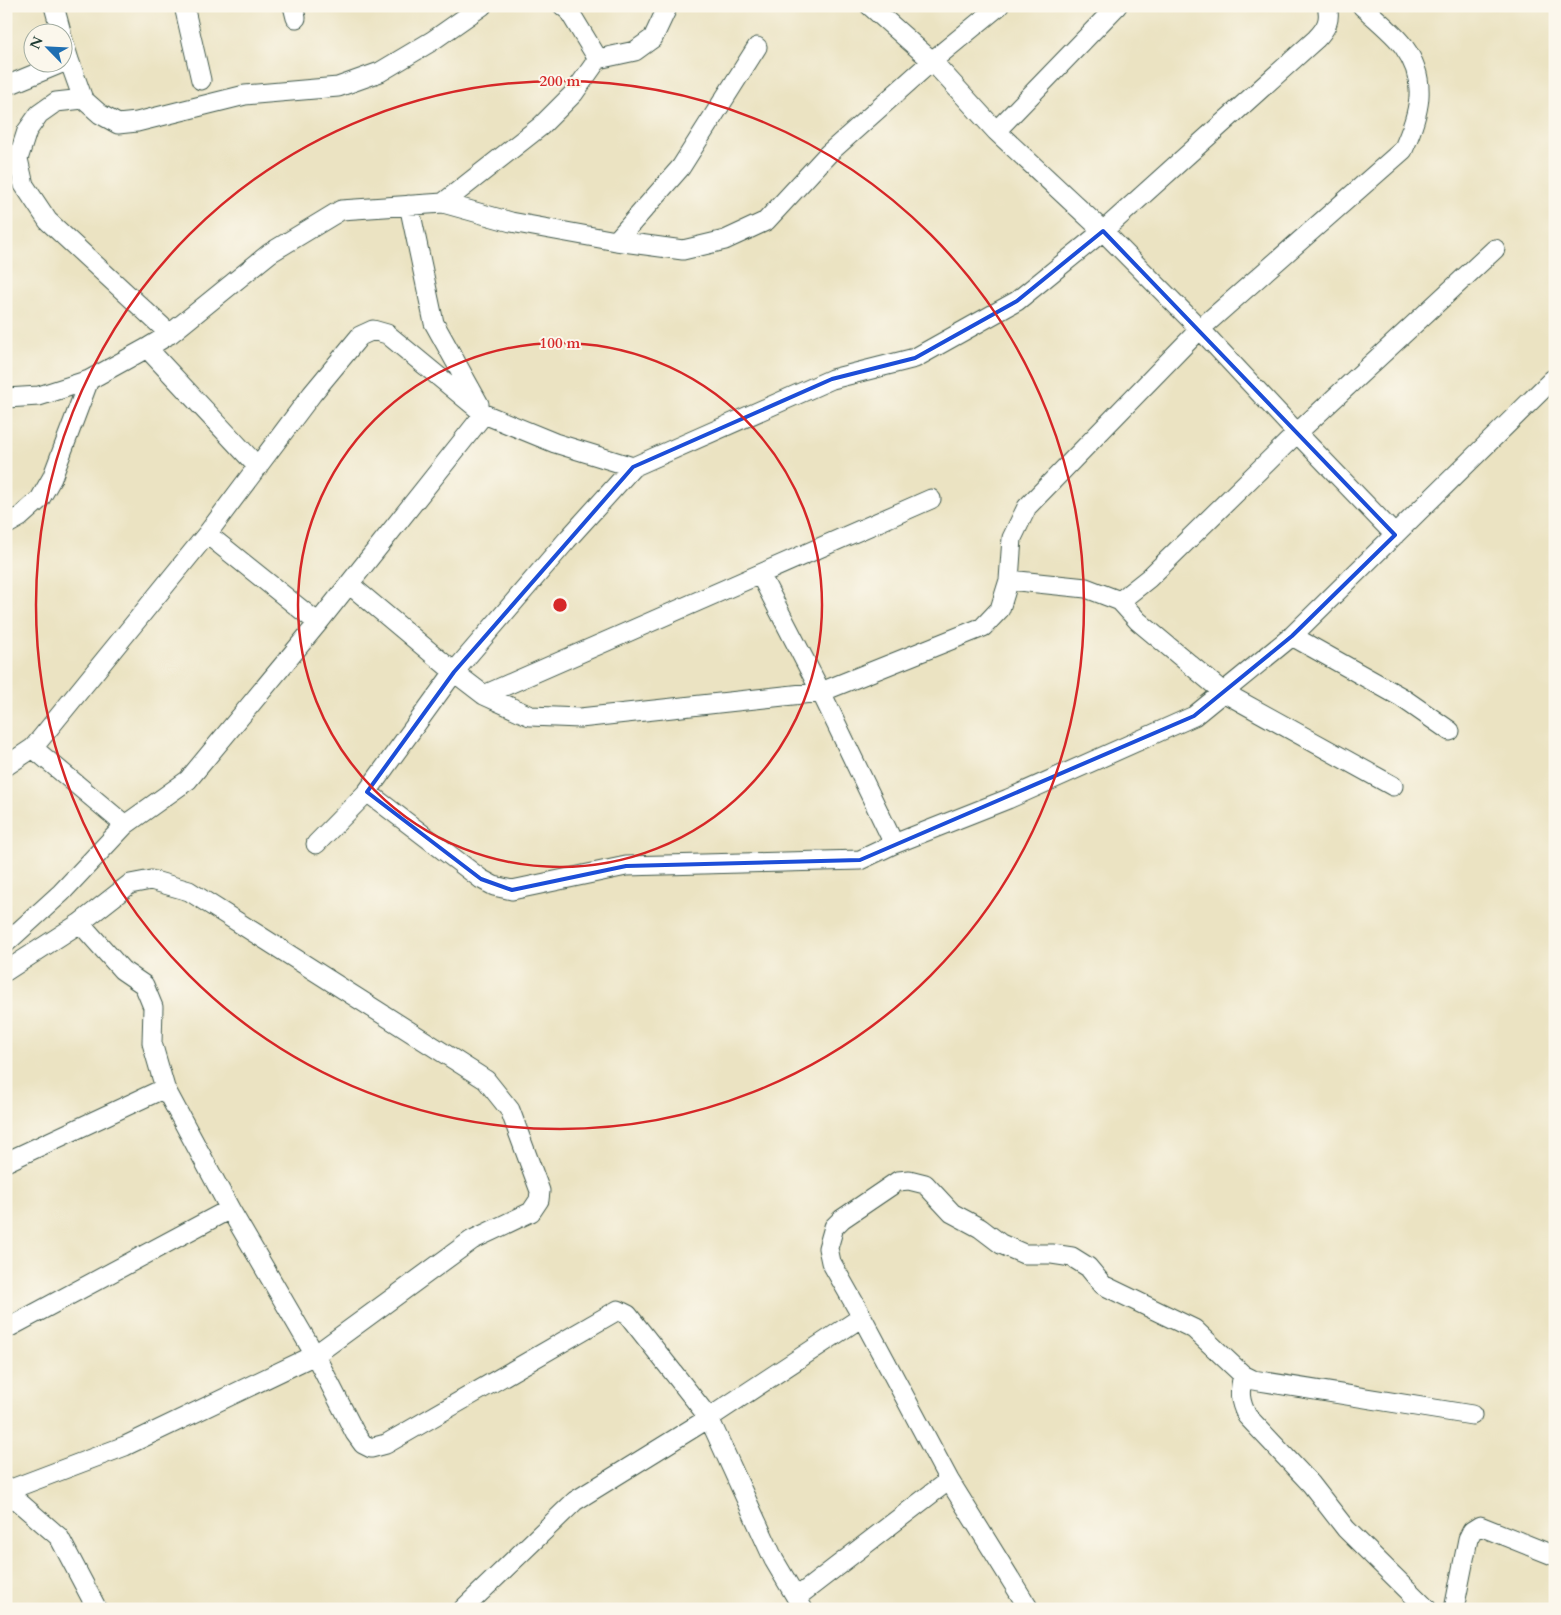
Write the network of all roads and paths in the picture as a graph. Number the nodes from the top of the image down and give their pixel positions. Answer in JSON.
{"nodes":[{"id":1,"x":184,"y":6,"type":"edge"},
{"id":2,"x":482,"y":6,"type":"edge"},
{"id":3,"x":563,"y":6,"type":"edge"},
{"id":4,"x":668,"y":6,"type":"edge"},
{"id":5,"x":870,"y":6,"type":"edge"},
{"id":6,"x":999,"y":6,"type":"edge"},
{"id":7,"x":1117,"y":6,"type":"edge"},
{"id":8,"x":1327,"y":6,"type":"edge"},
{"id":9,"x":1362,"y":6,"type":"edge"},
{"id":10,"x":58,"y":7,"type":"edge"},
{"id":11,"x":60,"y":22,"type":"edge"},
{"id":12,"x":757,"y":47,"type":"dead end"},
{"id":13,"x":598,"y":59,"type":"junction"},
{"id":14,"x":932,"y":61,"type":"junction"},
{"id":15,"x":72,"y":68,"type":"edge"},
{"id":16,"x":40,"y":72,"type":"edge"},
{"id":17,"x":200,"y":80,"type":"dead end"},
{"id":18,"x":6,"y":86,"type":"edge"},
{"id":19,"x":83,"y":99,"type":"junction"},
{"id":20,"x":996,"y":131,"type":"junction"},
{"id":21,"x":443,"y":203,"type":"junction"},
{"id":22,"x":410,"y":205,"type":"junction"},
{"id":23,"x":1103,"y":231,"type":"junction"},
{"id":24,"x":616,"y":240,"type":"junction"},
{"id":25,"x":1495,"y":249,"type":"dead end"},
{"id":26,"x":1200,"y":329,"type":"junction"},
{"id":27,"x":170,"y":334,"type":"junction"},
{"id":28,"x":147,"y":348,"type":"junction"},
{"id":29,"x":1553,"y":379,"type":"dead end"},
{"id":30,"x":88,"y":380,"type":"junction"},
{"id":31,"x":6,"y":398,"type":"edge"},
{"id":32,"x":484,"y":414,"type":"junction"},
{"id":33,"x":1297,"y":433,"type":"junction"},
{"id":34,"x":258,"y":467,"type":"junction"},
{"id":35,"x":633,"y":467,"type":"junction"},
{"id":36,"x":931,"y":499,"type":"dead end"},
{"id":37,"x":6,"y":525,"type":"edge"},
{"id":38,"x":207,"y":534,"type":"junction"},
{"id":39,"x":1395,"y":535,"type":"junction"},
{"id":40,"x":760,"y":574,"type":"junction"},
{"id":41,"x":1009,"y":580,"type":"junction"},
{"id":42,"x":349,"y":584,"type":"junction"},
{"id":43,"x":1120,"y":601,"type":"junction"},
{"id":44,"x":318,"y":623,"type":"junction"},
{"id":45,"x":1292,"y":636,"type":"junction"},
{"id":46,"x":454,"y":672,"type":"junction"},
{"id":47,"x":822,"y":692,"type":"junction"},
{"id":48,"x":1224,"y":692,"type":"junction"},
{"id":49,"x":484,"y":695,"type":"junction"},
{"id":50,"x":1450,"y":731,"type":"dead end"},
{"id":51,"x":33,"y":748,"type":"junction"},
{"id":52,"x":6,"y":766,"type":"edge"},
{"id":53,"x":1393,"y":786,"type":"dead end"},
{"id":54,"x":367,"y":792,"type":"junction"},
{"id":55,"x":125,"y":825,"type":"junction"},
{"id":56,"x":316,"y":844,"type":"dead end"},
{"id":57,"x":894,"y":844,"type":"junction"},
{"id":58,"x":80,"y":923,"type":"junction"},
{"id":59,"x":6,"y":943,"type":"edge"},
{"id":60,"x":6,"y":971,"type":"edge"},
{"id":61,"x":165,"y":1088,"type":"junction"},
{"id":62,"x":6,"y":1162,"type":"edge"},
{"id":63,"x":230,"y":1209,"type":"junction"},
{"id":64,"x":862,"y":1317,"type":"junction"},
{"id":65,"x":6,"y":1329,"type":"edge"},
{"id":66,"x":315,"y":1355,"type":"junction"},
{"id":67,"x":1243,"y":1375,"type":"junction"},
{"id":68,"x":1472,"y":1415,"type":"dead end"},
{"id":69,"x":709,"y":1418,"type":"junction"},
{"id":70,"x":949,"y":1480,"type":"junction"},
{"id":71,"x":6,"y":1491,"type":"edge"},
{"id":72,"x":1555,"y":1556,"type":"edge"},
{"id":73,"x":800,"y":1603,"type":"edge"},
{"id":74,"x":97,"y":1609,"type":"edge"},
{"id":75,"x":463,"y":1609,"type":"edge"},
{"id":76,"x":1029,"y":1609,"type":"edge"},
{"id":77,"x":1427,"y":1609,"type":"edge"},
{"id":78,"x":1454,"y":1609,"type":"edge"}],
"edges":[{"from":1,"to":17,"type":"street"},
{"from":2,"to":19,"type":"street"},
{"from":3,"to":13,"type":"street"},
{"from":4,"to":13,"type":"street"},
{"from":5,"to":14,"type":"street"},
{"from":6,"to":14,"type":"street"},
{"from":7,"to":20,"type":"street"},
{"from":8,"to":23,"type":"street"},
{"from":9,"to":26,"type":"street"},
{"from":10,"to":11,"type":"street"},
{"from":12,"to":24,"type":"street"},
{"from":13,"to":21,"type":"street"},
{"from":14,"to":20,"type":"street"},
{"from":14,"to":24,"type":"street"},
{"from":15,"to":19,"type":"street"},
{"from":16,"to":18,"type":"street"},
{"from":19,"to":27,"type":"street"},
{"from":20,"to":23,"type":"street"},
{"from":21,"to":22,"type":"street"},
{"from":21,"to":24,"type":"street"},
{"from":22,"to":27,"type":"street"},
{"from":22,"to":32,"type":"street"},
{"from":23,"to":26,"type":"street"},
{"from":23,"to":35,"type":"street"},
{"from":25,"to":33,"type":"street"},
{"from":26,"to":33,"type":"street"},
{"from":26,"to":41,"type":"street"},
{"from":27,"to":28,"type":"street"},
{"from":28,"to":30,"type":"street"},
{"from":28,"to":34,"type":"street"},
{"from":29,"to":39,"type":"street"},
{"from":30,"to":31,"type":"street"},
{"from":30,"to":37,"type":"street"},
{"from":32,"to":34,"type":"street"},
{"from":32,"to":35,"type":"street"},
{"from":32,"to":42,"type":"street"},
{"from":33,"to":39,"type":"street"},
{"from":33,"to":43,"type":"street"},
{"from":34,"to":38,"type":"street"},
{"from":35,"to":46,"type":"street"},
{"from":36,"to":40,"type":"street"},
{"from":38,"to":44,"type":"street"},
{"from":38,"to":51,"type":"street"},
{"from":39,"to":45,"type":"street"},
{"from":40,"to":47,"type":"street"},
{"from":40,"to":49,"type":"street"},
{"from":41,"to":43,"type":"street"},
{"from":41,"to":47,"type":"street"},
{"from":42,"to":44,"type":"street"},
{"from":42,"to":46,"type":"street"},
{"from":43,"to":48,"type":"street"},
{"from":44,"to":55,"type":"street"},
{"from":45,"to":48,"type":"street"},
{"from":45,"to":50,"type":"street"},
{"from":46,"to":49,"type":"street"},
{"from":46,"to":54,"type":"street"},
{"from":47,"to":49,"type":"street"},
{"from":47,"to":57,"type":"street"},
{"from":48,"to":53,"type":"street"},
{"from":48,"to":57,"type":"street"},
{"from":51,"to":52,"type":"street"},
{"from":51,"to":55,"type":"street"},
{"from":54,"to":56,"type":"street"},
{"from":54,"to":57,"type":"street"},
{"from":55,"to":59,"type":"street"},
{"from":58,"to":60,"type":"street"},
{"from":58,"to":61,"type":"street"},
{"from":58,"to":66,"type":"street"},
{"from":61,"to":62,"type":"street"},
{"from":61,"to":63,"type":"street"},
{"from":63,"to":65,"type":"street"},
{"from":63,"to":66,"type":"street"},
{"from":64,"to":67,"type":"street"},
{"from":64,"to":69,"type":"street"},
{"from":64,"to":70,"type":"street"},
{"from":66,"to":69,"type":"street"},
{"from":66,"to":71,"type":"street"},
{"from":67,"to":68,"type":"street"},
{"from":67,"to":77,"type":"street"},
{"from":69,"to":73,"type":"street"},
{"from":69,"to":75,"type":"street"},
{"from":70,"to":73,"type":"street"},
{"from":70,"to":76,"type":"street"},
{"from":71,"to":74,"type":"street"},
{"from":72,"to":78,"type":"street"}]}
